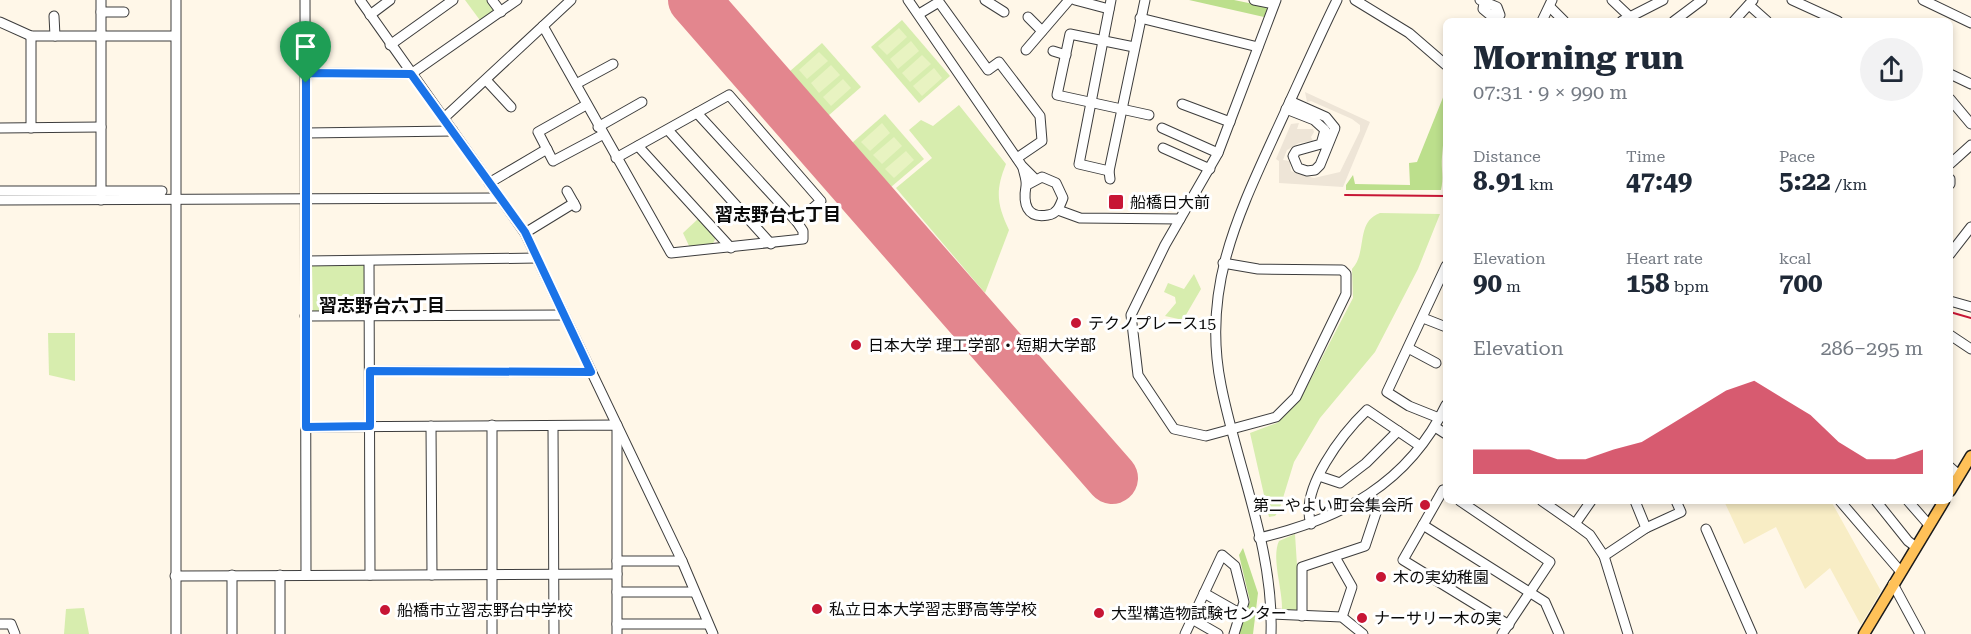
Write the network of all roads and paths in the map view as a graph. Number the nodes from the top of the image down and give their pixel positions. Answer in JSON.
{"nodes":[{"id":1,"x":101,"y":0,"type":"edge"},
{"id":2,"x":176,"y":0,"type":"edge"},
{"id":3,"x":305,"y":0,"type":"edge"},
{"id":4,"x":360,"y":0,"type":"edge"},
{"id":5,"x":390,"y":0,"type":"edge"},
{"id":6,"x":453,"y":0,"type":"edge"},
{"id":7,"x":492,"y":0,"type":"edge"},
{"id":8,"x":517,"y":0,"type":"edge"},
{"id":9,"x":571,"y":0,"type":"edge"},
{"id":10,"x":908,"y":0,"type":"edge"},
{"id":11,"x":1070,"y":0,"type":"edge"},
{"id":12,"x":1074,"y":0,"type":"edge"},
{"id":13,"x":1145,"y":0,"type":"edge"},
{"id":14,"x":1254,"y":0,"type":"edge"},
{"id":15,"x":1337,"y":0,"type":"edge"},
{"id":16,"x":1355,"y":0,"type":"edge"},
{"id":17,"x":1612,"y":0,"type":"edge"},
{"id":18,"x":1663,"y":0,"type":"edge"},
{"id":19,"x":1702,"y":0,"type":"edge"},
{"id":20,"x":1792,"y":0,"type":"edge"},
{"id":21,"x":1923,"y":0,"type":"edge"},
{"id":22,"x":992,"y":2,"type":"edge"},
{"id":23,"x":1275,"y":2,"type":"edge"},
{"id":24,"x":1751,"y":2,"type":"edge"},
{"id":25,"x":1551,"y":3,"type":"edge"},
{"id":26,"x":1110,"y":4,"type":"edge"},
{"id":27,"x":100,"y":12,"type":"junction"},
{"id":28,"x":124,"y":12,"type":"dead end"},
{"id":29,"x":501,"y":12,"type":"junction"},
{"id":30,"x":1004,"y":12,"type":"dead end"},
{"id":31,"x":919,"y":14,"type":"junction"},
{"id":32,"x":370,"y":15,"type":"junction"},
{"id":33,"x":54,"y":16,"type":"dead end"},
{"id":34,"x":1028,"y":17,"type":"dead end"},
{"id":35,"x":1140,"y":18,"type":"junction"},
{"id":36,"x":1544,"y":18,"type":"edge"},
{"id":37,"x":1562,"y":18,"type":"edge"},
{"id":38,"x":1625,"y":18,"type":"edge"},
{"id":39,"x":1628,"y":18,"type":"edge"},
{"id":40,"x":1678,"y":18,"type":"edge"},
{"id":41,"x":1737,"y":18,"type":"edge"},
{"id":42,"x":1764,"y":18,"type":"edge"},
{"id":43,"x":1831,"y":18,"type":"edge"},
{"id":44,"x":0,"y":22,"type":"edge"},
{"id":45,"x":1971,"y":23,"type":"edge"},
{"id":46,"x":543,"y":26,"type":"junction"},
{"id":47,"x":1042,"y":31,"type":"junction"},
{"id":48,"x":31,"y":36,"type":"junction"},
{"id":49,"x":55,"y":36,"type":"junction"},
{"id":50,"x":101,"y":36,"type":"junction"},
{"id":51,"x":175,"y":36,"type":"junction"},
{"id":52,"x":1103,"y":40,"type":"junction"},
{"id":53,"x":390,"y":45,"type":"junction"},
{"id":54,"x":1134,"y":46,"type":"junction"},
{"id":55,"x":1258,"y":47,"type":"junction"},
{"id":56,"x":1026,"y":50,"type":"dead end"},
{"id":57,"x":1053,"y":51,"type":"dead end"},
{"id":58,"x":1066,"y":55,"type":"junction"},
{"id":59,"x":1443,"y":62,"type":"edge"},
{"id":60,"x":613,"y":64,"type":"dead end"},
{"id":61,"x":306,"y":73,"type":"junction"},
{"id":62,"x":411,"y":74,"type":"junction"},
{"id":63,"x":1953,"y":76,"type":"edge"},
{"id":64,"x":486,"y":80,"type":"junction"},
{"id":65,"x":576,"y":84,"type":"junction"},
{"id":66,"x":1971,"y":84,"type":"edge"},
{"id":67,"x":642,"y":102,"type":"dead end"},
{"id":68,"x":1091,"y":103,"type":"junction"},
{"id":69,"x":1953,"y":103,"type":"edge"},
{"id":70,"x":1182,"y":104,"type":"dead end"},
{"id":71,"x":586,"y":105,"type":"junction"},
{"id":72,"x":1288,"y":105,"type":"junction"},
{"id":73,"x":511,"y":107,"type":"dead end"},
{"id":74,"x":1120,"y":109,"type":"junction"},
{"id":75,"x":697,"y":113,"type":"junction"},
{"id":76,"x":1149,"y":115,"type":"dead end"},
{"id":77,"x":444,"y":118,"type":"junction"},
{"id":78,"x":1230,"y":122,"type":"junction"},
{"id":79,"x":1971,"y":124,"type":"edge"},
{"id":80,"x":101,"y":127,"type":"junction"},
{"id":81,"x":0,"y":128,"type":"edge"},
{"id":82,"x":31,"y":128,"type":"junction"},
{"id":83,"x":1162,"y":128,"type":"dead end"},
{"id":84,"x":668,"y":130,"type":"junction"},
{"id":85,"x":453,"y":131,"type":"junction"},
{"id":86,"x":600,"y":131,"type":"junction"},
{"id":87,"x":306,"y":133,"type":"junction"},
{"id":88,"x":638,"y":146,"type":"junction"},
{"id":89,"x":1971,"y":146,"type":"edge"},
{"id":90,"x":1163,"y":148,"type":"dead end"},
{"id":91,"x":547,"y":149,"type":"junction"},
{"id":92,"x":1218,"y":153,"type":"junction"},
{"id":93,"x":616,"y":158,"type":"junction"},
{"id":94,"x":1953,"y":161,"type":"edge"},
{"id":95,"x":1020,"y":162,"type":"junction"},
{"id":96,"x":1210,"y":169,"type":"junction"},
{"id":97,"x":1031,"y":182,"type":"junction"},
{"id":98,"x":489,"y":183,"type":"junction"},
{"id":99,"x":0,"y":191,"type":"edge"},
{"id":100,"x":162,"y":191,"type":"dead end"},
{"id":101,"x":567,"y":191,"type":"dead end"},
{"id":102,"x":101,"y":194,"type":"junction"},
{"id":103,"x":499,"y":198,"type":"junction"},
{"id":104,"x":175,"y":200,"type":"junction"},
{"id":105,"x":306,"y":200,"type":"junction"},
{"id":106,"x":0,"y":201,"type":"edge"},
{"id":107,"x":1058,"y":210,"type":"junction"},
{"id":108,"x":1180,"y":219,"type":"junction"},
{"id":109,"x":797,"y":222,"type":"junction"},
{"id":110,"x":1971,"y":227,"type":"edge"},
{"id":111,"x":525,"y":232,"type":"junction"},
{"id":112,"x":771,"y":244,"type":"junction"},
{"id":113,"x":731,"y":248,"type":"junction"},
{"id":114,"x":1953,"y":250,"type":"edge"},
{"id":115,"x":537,"y":258,"type":"junction"},
{"id":116,"x":306,"y":261,"type":"junction"},
{"id":117,"x":369,"y":261,"type":"junction"},
{"id":118,"x":1222,"y":263,"type":"junction"},
{"id":119,"x":1443,"y":285,"type":"edge"},
{"id":120,"x":1953,"y":303,"type":"edge"},
{"id":121,"x":1971,"y":308,"type":"edge"},
{"id":122,"x":564,"y":315,"type":"junction"},
{"id":123,"x":305,"y":316,"type":"junction"},
{"id":124,"x":370,"y":316,"type":"junction"},
{"id":125,"x":1423,"y":318,"type":"junction"},
{"id":126,"x":1443,"y":326,"type":"edge"},
{"id":127,"x":1953,"y":337,"type":"edge"},
{"id":128,"x":1408,"y":348,"type":"junction"},
{"id":129,"x":1971,"y":349,"type":"edge"},
{"id":130,"x":1436,"y":363,"type":"dead end"},
{"id":131,"x":370,"y":371,"type":"junction"},
{"id":132,"x":591,"y":372,"type":"junction"},
{"id":133,"x":1443,"y":411,"type":"edge"},
{"id":134,"x":1437,"y":423,"type":"junction"},
{"id":135,"x":492,"y":425,"type":"junction"},
{"id":136,"x":617,"y":425,"type":"junction"},
{"id":137,"x":370,"y":426,"type":"junction"},
{"id":138,"x":431,"y":426,"type":"junction"},
{"id":139,"x":553,"y":426,"type":"junction"},
{"id":140,"x":306,"y":427,"type":"junction"},
{"id":141,"x":1443,"y":430,"type":"edge"},
{"id":142,"x":1232,"y":431,"type":"junction"},
{"id":143,"x":1398,"y":431,"type":"junction"},
{"id":144,"x":1420,"y":446,"type":"junction"},
{"id":145,"x":1971,"y":456,"type":"edge"},
{"id":146,"x":1953,"y":470,"type":"edge"},
{"id":147,"x":1959,"y":475,"type":"junction"},
{"id":148,"x":1319,"y":476,"type":"junction"},
{"id":149,"x":1953,"y":486,"type":"edge"},
{"id":150,"x":1443,"y":490,"type":"edge"},
{"id":151,"x":1371,"y":495,"type":"junction"},
{"id":152,"x":1464,"y":504,"type":"edge"},
{"id":153,"x":1546,"y":504,"type":"edge"},
{"id":154,"x":1589,"y":504,"type":"edge"},
{"id":155,"x":1636,"y":504,"type":"edge"},
{"id":156,"x":1677,"y":504,"type":"edge"},
{"id":157,"x":1843,"y":504,"type":"edge"},
{"id":158,"x":1878,"y":504,"type":"edge"},
{"id":159,"x":1911,"y":504,"type":"edge"},
{"id":160,"x":1942,"y":504,"type":"edge"},
{"id":161,"x":1311,"y":524,"type":"junction"},
{"id":162,"x":1575,"y":524,"type":"junction"},
{"id":163,"x":1423,"y":525,"type":"junction"},
{"id":164,"x":1929,"y":525,"type":"junction"},
{"id":165,"x":1646,"y":528,"type":"junction"},
{"id":166,"x":1706,"y":529,"type":"dead end"},
{"id":167,"x":1259,"y":538,"type":"junction"},
{"id":168,"x":1916,"y":547,"type":"junction"},
{"id":169,"x":1604,"y":556,"type":"junction"},
{"id":170,"x":1335,"y":557,"type":"junction"},
{"id":171,"x":617,"y":561,"type":"junction"},
{"id":172,"x":682,"y":561,"type":"junction"},
{"id":173,"x":1901,"y":572,"type":"junction"},
{"id":174,"x":492,"y":574,"type":"junction"},
{"id":175,"x":617,"y":574,"type":"junction"},
{"id":176,"x":232,"y":575,"type":"junction"},
{"id":177,"x":280,"y":575,"type":"junction"},
{"id":178,"x":306,"y":575,"type":"junction"},
{"id":179,"x":370,"y":575,"type":"junction"},
{"id":180,"x":432,"y":575,"type":"junction"},
{"id":181,"x":554,"y":575,"type":"junction"},
{"id":182,"x":175,"y":576,"type":"junction"},
{"id":183,"x":1893,"y":584,"type":"junction"},
{"id":184,"x":617,"y":592,"type":"junction"},
{"id":185,"x":694,"y":592,"type":"junction"},
{"id":186,"x":1530,"y":592,"type":"junction"},
{"id":187,"x":1204,"y":594,"type":"junction"},
{"id":188,"x":1241,"y":614,"type":"junction"},
{"id":189,"x":1271,"y":614,"type":"junction"},
{"id":190,"x":1302,"y":616,"type":"junction"},
{"id":191,"x":1342,"y":617,"type":"junction"},
{"id":192,"x":1192,"y":620,"type":"junction"},
{"id":193,"x":0,"y":624,"type":"edge"},
{"id":194,"x":617,"y":624,"type":"junction"},
{"id":195,"x":708,"y":624,"type":"junction"},
{"id":196,"x":1509,"y":625,"type":"junction"},
{"id":197,"x":15,"y":634,"type":"edge"},
{"id":198,"x":176,"y":634,"type":"edge"},
{"id":199,"x":232,"y":634,"type":"edge"},
{"id":200,"x":280,"y":634,"type":"edge"},
{"id":201,"x":492,"y":634,"type":"edge"},
{"id":202,"x":554,"y":634,"type":"edge"},
{"id":203,"x":617,"y":634,"type":"edge"},
{"id":204,"x":713,"y":634,"type":"edge"},
{"id":205,"x":1185,"y":634,"type":"edge"},
{"id":206,"x":1218,"y":634,"type":"edge"},
{"id":207,"x":1234,"y":634,"type":"edge"},
{"id":208,"x":1271,"y":634,"type":"edge"},
{"id":209,"x":1363,"y":634,"type":"edge"},
{"id":210,"x":1502,"y":634,"type":"edge"},
{"id":211,"x":1559,"y":634,"type":"edge"},
{"id":212,"x":1628,"y":634,"type":"edge"},
{"id":213,"x":1752,"y":634,"type":"edge"},
{"id":214,"x":1864,"y":634,"type":"edge"},
{"id":215,"x":1920,"y":634,"type":"edge"}],
"edges":[{"from":1,"to":27,"type":"street"},
{"from":2,"to":51,"type":"street"},
{"from":3,"to":61,"type":"street"},
{"from":4,"to":32,"type":"street"},
{"from":5,"to":32,"type":"street"},
{"from":6,"to":53,"type":"street"},
{"from":7,"to":29,"type":"street"},
{"from":8,"to":29,"type":"street"},
{"from":9,"to":46,"type":"street"},
{"from":10,"to":31,"type":"street"},
{"from":11,"to":47,"type":"street"},
{"from":12,"to":26,"type":"street"},
{"from":13,"to":35,"type":"street"},
{"from":14,"to":23,"type":"street"},
{"from":15,"to":72,"type":"street"},
{"from":16,"to":59,"type":"street"},
{"from":17,"to":38,"type":"street"},
{"from":18,"to":39,"type":"street"},
{"from":19,"to":40,"type":"street"},
{"from":20,"to":43,"type":"street"},
{"from":21,"to":45,"type":"street"},
{"from":22,"to":30,"type":"street"},
{"from":23,"to":55,"type":"street"},
{"from":24,"to":41,"type":"street"},
{"from":24,"to":42,"type":"street"},
{"from":25,"to":36,"type":"street"},
{"from":25,"to":37,"type":"street"},
{"from":26,"to":52,"type":"street"},
{"from":27,"to":28,"type":"street"},
{"from":27,"to":50,"type":"street"},
{"from":29,"to":62,"type":"street"},
{"from":31,"to":95,"type":"street"},
{"from":31,"to":95,"type":"street"},
{"from":32,"to":53,"type":"street"},
{"from":33,"to":49,"type":"street"},
{"from":34,"to":47,"type":"street"},
{"from":35,"to":54,"type":"street"},
{"from":35,"to":55,"type":"street"},
{"from":44,"to":48,"type":"street"},
{"from":46,"to":64,"type":"street"},
{"from":46,"to":65,"type":"street"},
{"from":47,"to":56,"type":"street"},
{"from":48,"to":49,"type":"street"},
{"from":48,"to":82,"type":"street"},
{"from":49,"to":50,"type":"street"},
{"from":50,"to":51,"type":"street"},
{"from":50,"to":80,"type":"street"},
{"from":51,"to":104,"type":"street"},
{"from":52,"to":54,"type":"street"},
{"from":52,"to":58,"type":"street"},
{"from":52,"to":68,"type":"street"},
{"from":53,"to":62,"type":"street"},
{"from":54,"to":74,"type":"street"},
{"from":55,"to":78,"type":"street"},
{"from":57,"to":58,"type":"street"},
{"from":58,"to":68,"type":"street"},
{"from":60,"to":65,"type":"street"},
{"from":61,"to":62,"type":"street"},
{"from":61,"to":87,"type":"street"},
{"from":62,"to":77,"type":"street"},
{"from":63,"to":66,"type":"street"},
{"from":64,"to":73,"type":"street"},
{"from":64,"to":77,"type":"street"},
{"from":65,"to":71,"type":"street"},
{"from":67,"to":86,"type":"street"},
{"from":68,"to":74,"type":"street"},
{"from":68,"to":74,"type":"street"},
{"from":69,"to":79,"type":"street"},
{"from":70,"to":78,"type":"street"},
{"from":71,"to":86,"type":"street"},
{"from":71,"to":91,"type":"street"},
{"from":72,"to":72,"type":"street"},
{"from":72,"to":118,"type":"street"},
{"from":74,"to":76,"type":"street"},
{"from":75,"to":84,"type":"street"},
{"from":75,"to":109,"type":"street"},
{"from":75,"to":109,"type":"street"},
{"from":77,"to":85,"type":"street"},
{"from":78,"to":92,"type":"street"},
{"from":80,"to":82,"type":"street"},
{"from":80,"to":102,"type":"street"},
{"from":81,"to":82,"type":"street"},
{"from":83,"to":92,"type":"street"},
{"from":84,"to":88,"type":"street"},
{"from":84,"to":112,"type":"street"},
{"from":85,"to":87,"type":"street"},
{"from":85,"to":98,"type":"street"},
{"from":86,"to":91,"type":"street"},
{"from":86,"to":93,"type":"street"},
{"from":87,"to":105,"type":"street"},
{"from":88,"to":93,"type":"street"},
{"from":88,"to":113,"type":"street"},
{"from":89,"to":94,"type":"street"},
{"from":90,"to":96,"type":"street"},
{"from":91,"to":98,"type":"street"},
{"from":92,"to":96,"type":"street"},
{"from":93,"to":113,"type":"street"},
{"from":95,"to":97,"type":"street"},
{"from":96,"to":108,"type":"street"},
{"from":97,"to":107,"type":"street"},
{"from":97,"to":107,"type":"street"},
{"from":98,"to":103,"type":"street"},
{"from":99,"to":102,"type":"street"},
{"from":100,"to":102,"type":"street"},
{"from":101,"to":111,"type":"street"},
{"from":102,"to":104,"type":"street"},
{"from":102,"to":106,"type":"street"},
{"from":103,"to":105,"type":"street"},
{"from":103,"to":111,"type":"street"},
{"from":104,"to":105,"type":"street"},
{"from":104,"to":182,"type":"street"},
{"from":105,"to":116,"type":"street"},
{"from":107,"to":108,"type":"street"},
{"from":108,"to":142,"type":"street"},
{"from":109,"to":112,"type":"street"},
{"from":110,"to":114,"type":"street"},
{"from":111,"to":115,"type":"street"},
{"from":112,"to":113,"type":"street"},
{"from":115,"to":117,"type":"street"},
{"from":115,"to":122,"type":"street"},
{"from":116,"to":117,"type":"street"},
{"from":116,"to":123,"type":"street"},
{"from":117,"to":124,"type":"street"},
{"from":118,"to":142,"type":"street"},
{"from":118,"to":142,"type":"street"},
{"from":119,"to":125,"type":"street"},
{"from":120,"to":121,"type":"street"},
{"from":122,"to":124,"type":"street"},
{"from":122,"to":132,"type":"street"},
{"from":123,"to":124,"type":"street"},
{"from":123,"to":140,"type":"street"},
{"from":124,"to":131,"type":"street"},
{"from":125,"to":126,"type":"street"},
{"from":125,"to":128,"type":"street"},
{"from":127,"to":129,"type":"street"},
{"from":128,"to":130,"type":"street"},
{"from":128,"to":134,"type":"street"},
{"from":131,"to":132,"type":"street"},
{"from":131,"to":137,"type":"street"},
{"from":132,"to":136,"type":"street"},
{"from":133,"to":134,"type":"street"},
{"from":134,"to":141,"type":"street"},
{"from":134,"to":144,"type":"street"},
{"from":135,"to":138,"type":"street"},
{"from":135,"to":139,"type":"street"},
{"from":135,"to":174,"type":"street"},
{"from":136,"to":139,"type":"street"},
{"from":136,"to":171,"type":"street"},
{"from":136,"to":172,"type":"street"},
{"from":137,"to":138,"type":"street"},
{"from":137,"to":140,"type":"street"},
{"from":137,"to":179,"type":"street"},
{"from":138,"to":180,"type":"street"},
{"from":139,"to":181,"type":"street"},
{"from":140,"to":178,"type":"street"},
{"from":142,"to":167,"type":"street"},
{"from":143,"to":144,"type":"street"},
{"from":143,"to":148,"type":"street"},
{"from":143,"to":148,"type":"street"},
{"from":144,"to":151,"type":"street"},
{"from":145,"to":147,"type":"main road"},
{"from":146,"to":147,"type":"street"},
{"from":147,"to":149,"type":"main road"},
{"from":148,"to":161,"type":"street"},
{"from":150,"to":163,"type":"street"},
{"from":151,"to":161,"type":"street"},
{"from":151,"to":170,"type":"street"},
{"from":152,"to":186,"type":"street"},
{"from":153,"to":162,"type":"street"},
{"from":154,"to":162,"type":"street"},
{"from":155,"to":165,"type":"street"},
{"from":156,"to":165,"type":"street"},
{"from":157,"to":173,"type":"street"},
{"from":158,"to":168,"type":"street"},
{"from":159,"to":164,"type":"street"},
{"from":160,"to":164,"type":"main road"},
{"from":161,"to":167,"type":"street"},
{"from":162,"to":169,"type":"street"},
{"from":163,"to":186,"type":"street"},
{"from":163,"to":196,"type":"street"},
{"from":164,"to":168,"type":"main road"},
{"from":165,"to":169,"type":"street"},
{"from":166,"to":213,"type":"street"},
{"from":167,"to":189,"type":"street"},
{"from":168,"to":173,"type":"main road"},
{"from":169,"to":212,"type":"street"},
{"from":170,"to":190,"type":"street"},
{"from":170,"to":191,"type":"street"},
{"from":171,"to":172,"type":"street"},
{"from":171,"to":175,"type":"street"},
{"from":172,"to":185,"type":"street"},
{"from":173,"to":183,"type":"main road"},
{"from":174,"to":180,"type":"street"},
{"from":174,"to":181,"type":"street"},
{"from":174,"to":201,"type":"street"},
{"from":175,"to":181,"type":"street"},
{"from":175,"to":184,"type":"street"},
{"from":176,"to":177,"type":"street"},
{"from":176,"to":182,"type":"street"},
{"from":176,"to":199,"type":"street"},
{"from":177,"to":178,"type":"street"},
{"from":177,"to":200,"type":"street"},
{"from":178,"to":179,"type":"street"},
{"from":179,"to":180,"type":"street"},
{"from":181,"to":202,"type":"street"},
{"from":182,"to":198,"type":"street"},
{"from":183,"to":214,"type":"main road"},
{"from":183,"to":215,"type":"street"},
{"from":184,"to":185,"type":"street"},
{"from":184,"to":194,"type":"street"},
{"from":185,"to":195,"type":"street"},
{"from":186,"to":196,"type":"street"},
{"from":186,"to":211,"type":"street"},
{"from":187,"to":188,"type":"street"},
{"from":187,"to":188,"type":"street"},
{"from":187,"to":192,"type":"street"},
{"from":188,"to":207,"type":"street"},
{"from":189,"to":190,"type":"street"},
{"from":189,"to":208,"type":"street"},
{"from":190,"to":191,"type":"street"},
{"from":191,"to":209,"type":"street"},
{"from":192,"to":205,"type":"street"},
{"from":192,"to":206,"type":"street"},
{"from":193,"to":197,"type":"street"},
{"from":194,"to":195,"type":"street"},
{"from":194,"to":203,"type":"street"},
{"from":195,"to":204,"type":"street"},
{"from":196,"to":210,"type":"street"}]}
